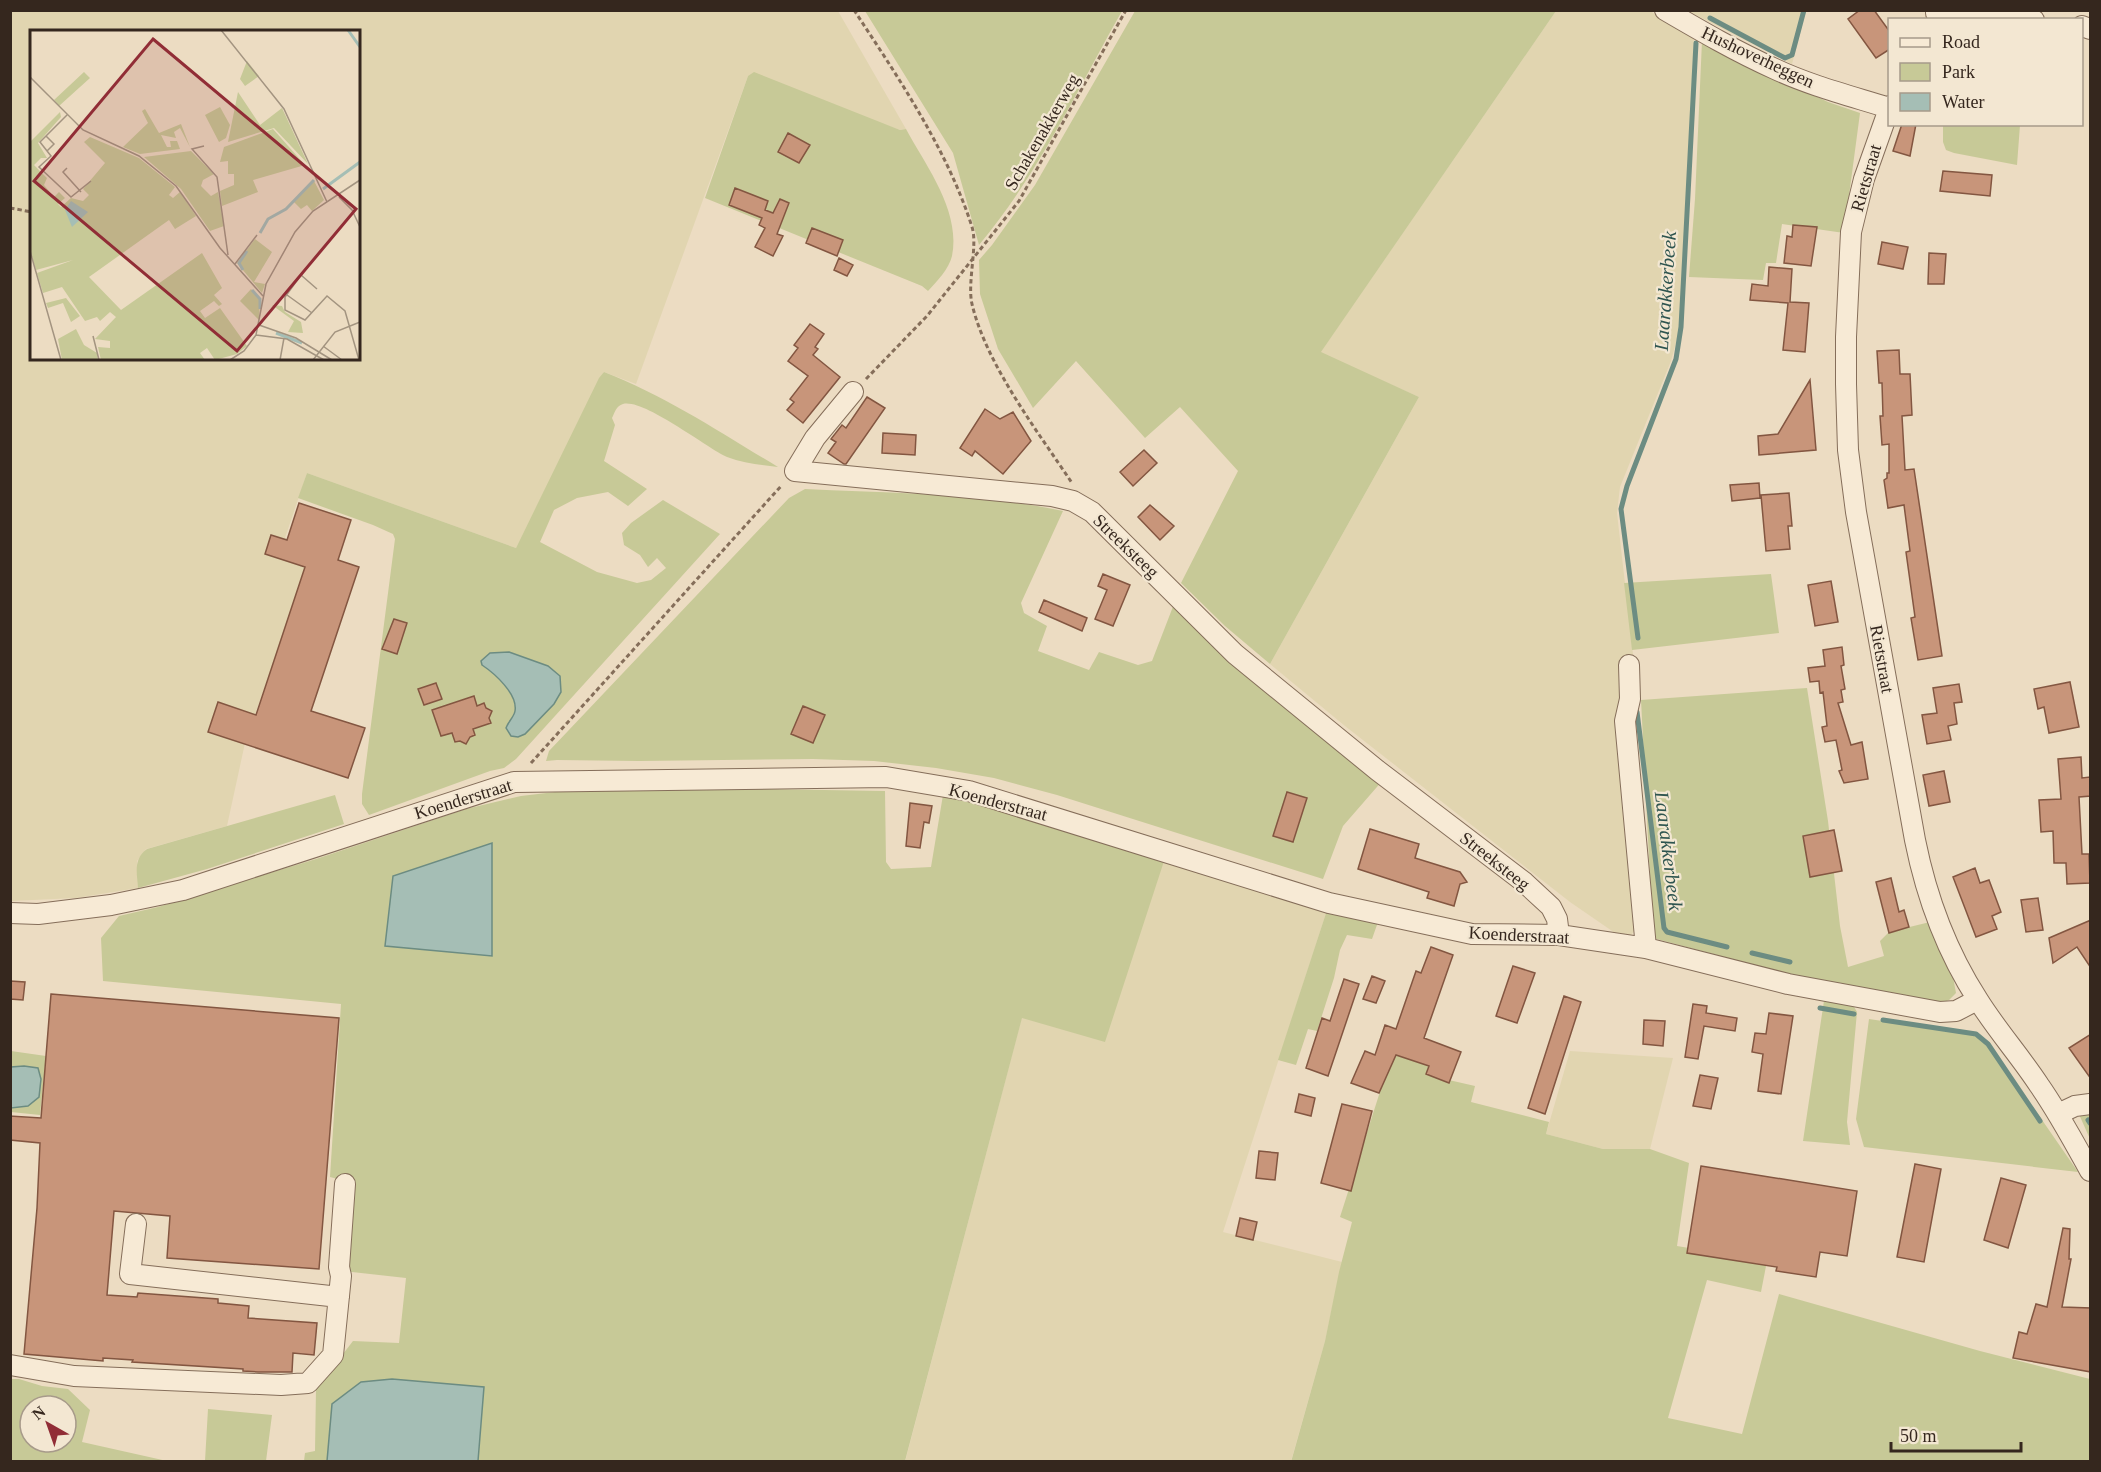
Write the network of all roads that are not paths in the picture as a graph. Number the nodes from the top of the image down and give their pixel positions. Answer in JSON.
{"nodes":[{"id":1,"x":1665,"y":10,"type":"edge"},
{"id":2,"x":1936,"y":14,"type":"edge"},
{"id":3,"x":1987,"y":18,"type":"edge"},
{"id":4,"x":1888,"y":107,"type":"edge"},
{"id":5,"x":1888,"y":110,"type":"edge"},
{"id":6,"x":853,"y":392,"type":"road end"},
{"id":7,"x":1629,"y":665,"type":"dead end"},
{"id":8,"x":10,"y":913,"type":"edge"},
{"id":9,"x":1559,"y":935,"type":"junction"},
{"id":10,"x":1646,"y":948,"type":"junction"},
{"id":11,"x":1977,"y":1000,"type":"junction"},
{"id":12,"x":2091,"y":1104,"type":"edge"},
{"id":13,"x":2058,"y":1114,"type":"junction"},
{"id":14,"x":2091,"y":1171,"type":"edge"},
{"id":15,"x":345,"y":1184,"type":"dead end"},
{"id":16,"x":136,"y":1224,"type":"dead end"},
{"id":17,"x":339,"y":1297,"type":"junction"},
{"id":18,"x":10,"y":1365,"type":"edge"}],
"edges":[{"from":1,"to":4,"type":"street","name":"Hushoverheggen"},
{"from":2,"to":3,"type":"street"},
{"from":5,"to":11,"type":"street","name":"Rietstraat"},
{"from":6,"to":9,"type":"street","name":"Streeksteeg"},
{"from":7,"to":10,"type":"street"},
{"from":8,"to":9,"type":"street","name":"Koenderstraat"},
{"from":9,"to":10,"type":"street","name":"Koenderstraat"},
{"from":10,"to":11,"type":"street","name":"Koenderstraat"},
{"from":11,"to":13,"type":"street","name":"Rietstraat"},
{"from":12,"to":13,"type":"street"},
{"from":13,"to":14,"type":"street","name":"Rietstraat"},
{"from":15,"to":17,"type":"street"},
{"from":16,"to":17,"type":"street"},
{"from":17,"to":18,"type":"street"}]}
